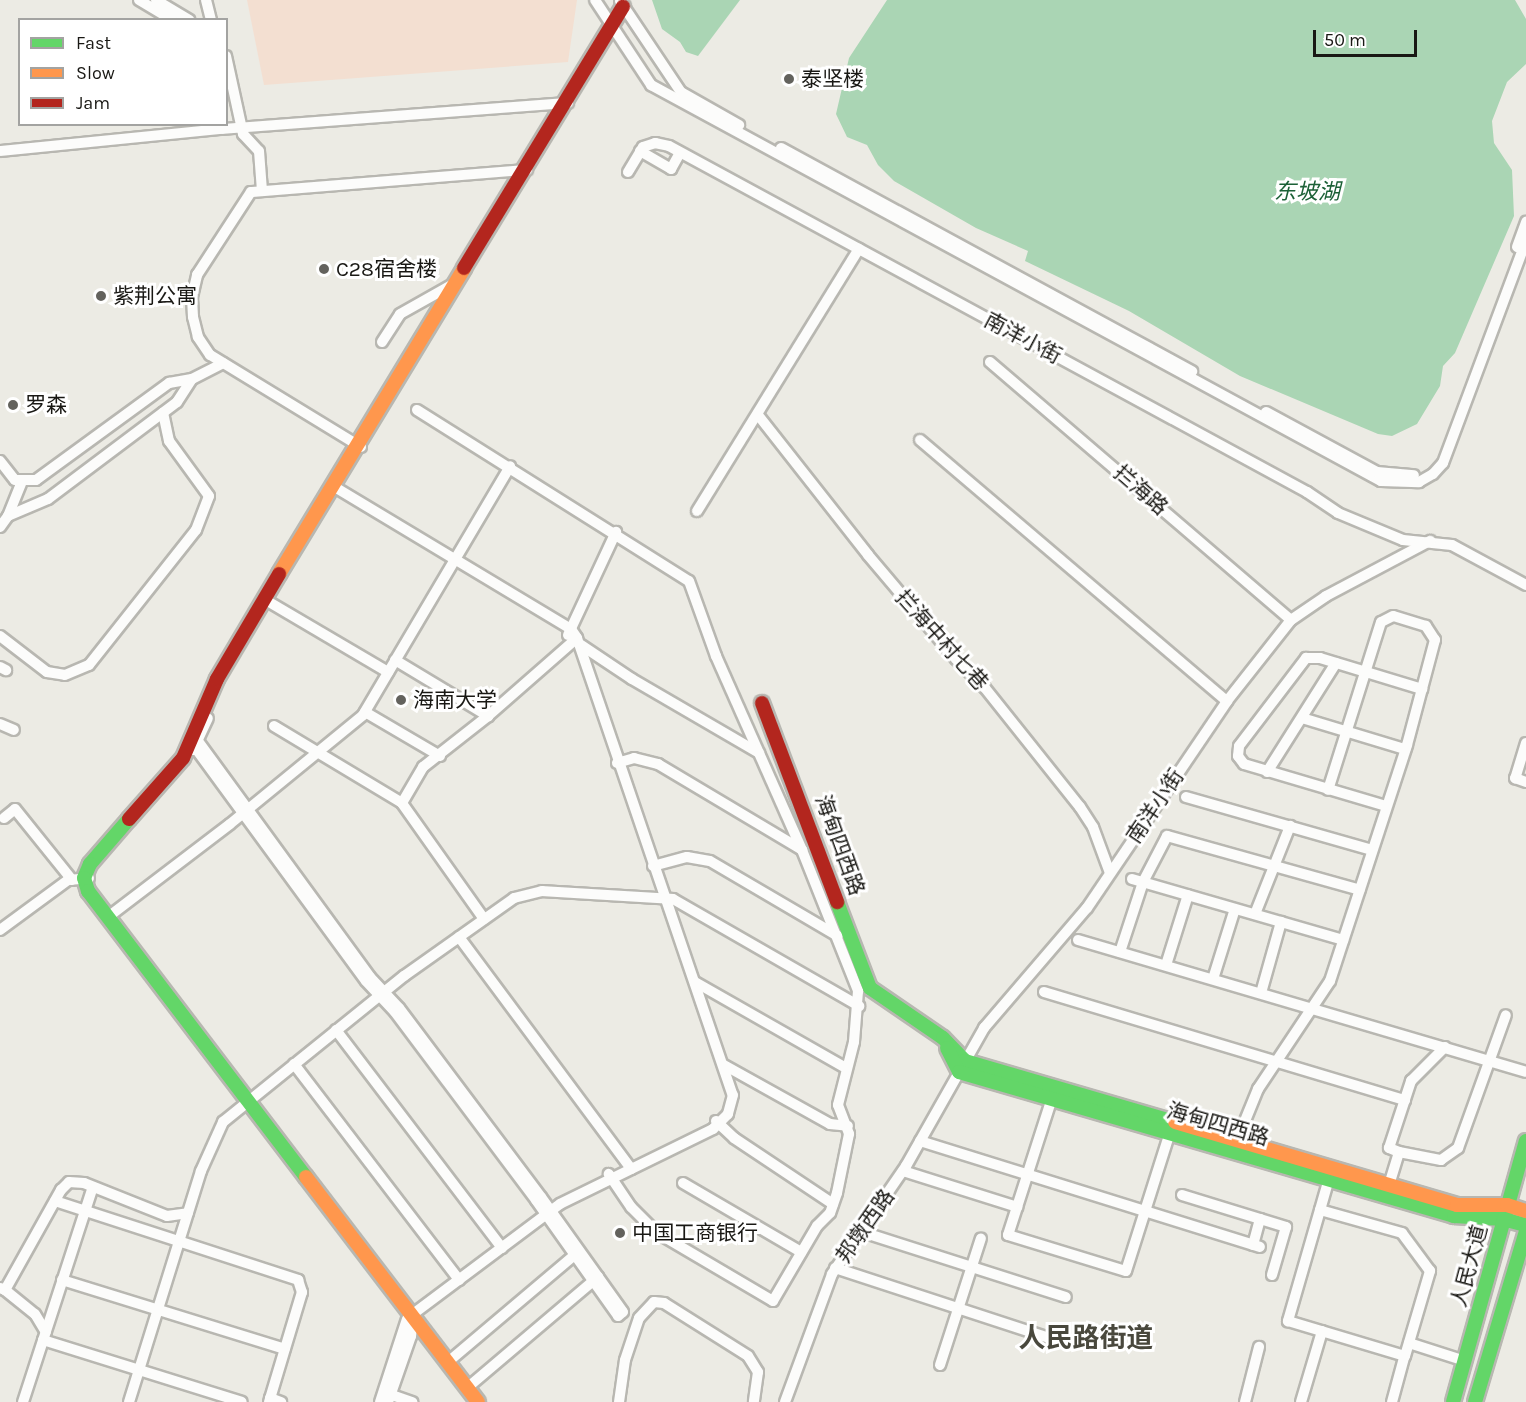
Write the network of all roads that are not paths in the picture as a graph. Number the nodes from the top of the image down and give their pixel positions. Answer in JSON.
{"nodes":[{"id":1,"x":139,"y":0,"type":"edge"},
{"id":2,"x":156,"y":0,"type":"edge"},
{"id":3,"x":206,"y":0,"type":"edge"},
{"id":4,"x":213,"y":0,"type":"edge"},
{"id":5,"x":595,"y":0,"type":"edge"},
{"id":6,"x":623,"y":6,"type":"edge"},
{"id":7,"x":169,"y":18,"type":"edge"},
{"id":8,"x":186,"y":18,"type":"edge"},
{"id":9,"x":210,"y":18,"type":"edge"},
{"id":10,"x":218,"y":18,"type":"edge"},
{"id":11,"x":613,"y":28,"type":"junction"},
{"id":12,"x":228,"y":67,"type":"edge"},
{"id":13,"x":228,"y":88,"type":"edge"},
{"id":14,"x":566,"y":106,"type":"junction"},
{"id":15,"x":240,"y":131,"type":"junction"},
{"id":16,"x":0,"y":151,"type":"edge"},
{"id":17,"x":640,"y":151,"type":"junction"},
{"id":18,"x":680,"y":153,"type":"junction"},
{"id":19,"x":0,"y":156,"type":"edge"},
{"id":20,"x":527,"y":170,"type":"junction"},
{"id":21,"x":628,"y":172,"type":"dead end"},
{"id":22,"x":262,"y":191,"type":"junction"},
{"id":23,"x":1526,"y":222,"type":"edge"},
{"id":24,"x":1526,"y":241,"type":"edge"},
{"id":25,"x":859,"y":249,"type":"junction"},
{"id":26,"x":460,"y":281,"type":"junction"},
{"id":27,"x":382,"y":342,"type":"dead end"},
{"id":28,"x":990,"y":362,"type":"dead end"},
{"id":29,"x":223,"y":363,"type":"junction"},
{"id":30,"x":192,"y":379,"type":"junction"},
{"id":31,"x":417,"y":410,"type":"dead end"},
{"id":32,"x":163,"y":413,"type":"junction"},
{"id":33,"x":758,"y":415,"type":"junction"},
{"id":34,"x":920,"y":440,"type":"dead end"},
{"id":35,"x":359,"y":446,"type":"junction"},
{"id":36,"x":0,"y":462,"type":"edge"},
{"id":37,"x":510,"y":466,"type":"junction"},
{"id":38,"x":22,"y":483,"type":"junction"},
{"id":39,"x":334,"y":491,"type":"junction"},
{"id":40,"x":697,"y":511,"type":"dead end"},
{"id":41,"x":8,"y":516,"type":"junction"},
{"id":42,"x":0,"y":527,"type":"edge"},
{"id":43,"x":616,"y":532,"type":"junction"},
{"id":44,"x":1430,"y":541,"type":"junction"},
{"id":45,"x":453,"y":562,"type":"junction"},
{"id":46,"x":1526,"y":585,"type":"edge"},
{"id":47,"x":267,"y":600,"type":"junction"},
{"id":48,"x":1291,"y":620,"type":"junction"},
{"id":49,"x":0,"y":636,"type":"edge"},
{"id":50,"x":574,"y":637,"type":"junction"},
{"id":51,"x":395,"y":660,"type":"junction"},
{"id":52,"x":1336,"y":663,"type":"junction"},
{"id":53,"x":1365,"y":671,"type":"junction"},
{"id":54,"x":388,"y":672,"type":"junction"},
{"id":55,"x":1422,"y":689,"type":"junction"},
{"id":56,"x":1227,"y":701,"type":"junction"},
{"id":57,"x":762,"y":703,"type":"dead end"},
{"id":58,"x":365,"y":712,"type":"junction"},
{"id":59,"x":488,"y":716,"type":"junction"},
{"id":60,"x":1302,"y":717,"type":"junction"},
{"id":61,"x":0,"y":724,"type":"edge"},
{"id":62,"x":274,"y":726,"type":"dead end"},
{"id":63,"x":14,"y":730,"type":"dead end"},
{"id":64,"x":1346,"y":731,"type":"junction"},
{"id":65,"x":195,"y":741,"type":"junction"},
{"id":66,"x":1526,"y":743,"type":"edge"},
{"id":67,"x":1406,"y":749,"type":"junction"},
{"id":68,"x":318,"y":752,"type":"junction"},
{"id":69,"x":759,"y":753,"type":"junction"},
{"id":70,"x":440,"y":756,"type":"junction"},
{"id":71,"x":619,"y":762,"type":"junction"},
{"id":72,"x":1267,"y":772,"type":"junction"},
{"id":73,"x":1526,"y":782,"type":"edge"},
{"id":74,"x":1328,"y":790,"type":"junction"},
{"id":75,"x":1186,"y":797,"type":"dead end"},
{"id":76,"x":402,"y":803,"type":"junction"},
{"id":77,"x":1386,"y":806,"type":"junction"},
{"id":78,"x":245,"y":811,"type":"junction"},
{"id":79,"x":4,"y":818,"type":"dead end"},
{"id":80,"x":1290,"y":826,"type":"junction"},
{"id":81,"x":802,"y":850,"type":"junction"},
{"id":82,"x":1372,"y":850,"type":"junction"},
{"id":83,"x":654,"y":865,"type":"junction"},
{"id":84,"x":1274,"y":866,"type":"junction"},
{"id":85,"x":1110,"y":873,"type":"junction"},
{"id":86,"x":82,"y":879,"type":"junction"},
{"id":87,"x":1132,"y":879,"type":"dead end"},
{"id":88,"x":1143,"y":882,"type":"junction"},
{"id":89,"x":1360,"y":890,"type":"junction"},
{"id":90,"x":1188,"y":895,"type":"junction"},
{"id":91,"x":666,"y":897,"type":"junction"},
{"id":92,"x":1235,"y":909,"type":"junction"},
{"id":93,"x":1255,"y":914,"type":"junction"},
{"id":94,"x":110,"y":915,"type":"junction"},
{"id":95,"x":484,"y":919,"type":"junction"},
{"id":96,"x":1281,"y":922,"type":"junction"},
{"id":97,"x":0,"y":930,"type":"edge"},
{"id":98,"x":838,"y":936,"type":"junction"},
{"id":99,"x":459,"y":937,"type":"junction"},
{"id":100,"x":1078,"y":940,"type":"dead end"},
{"id":101,"x":1343,"y":940,"type":"junction"},
{"id":102,"x":1120,"y":952,"type":"junction"},
{"id":103,"x":1166,"y":965,"type":"junction"},
{"id":104,"x":1213,"y":979,"type":"junction"},
{"id":105,"x":695,"y":981,"type":"junction"},
{"id":106,"x":1044,"y":992,"type":"dead end"},
{"id":107,"x":1261,"y":993,"type":"junction"},
{"id":108,"x":382,"y":994,"type":"junction"},
{"id":109,"x":859,"y":1006,"type":"junction"},
{"id":110,"x":1314,"y":1008,"type":"junction"},
{"id":111,"x":1506,"y":1015,"type":"dead end"},
{"id":112,"x":336,"y":1030,"type":"junction"},
{"id":113,"x":1445,"y":1047,"type":"junction"},
{"id":114,"x":1487,"y":1060,"type":"junction"},
{"id":115,"x":1275,"y":1061,"type":"junction"},
{"id":116,"x":294,"y":1064,"type":"junction"},
{"id":117,"x":724,"y":1064,"type":"junction"},
{"id":118,"x":962,"y":1066,"type":"junction"},
{"id":119,"x":846,"y":1068,"type":"junction"},
{"id":120,"x":1526,"y":1072,"type":"edge"},
{"id":121,"x":1052,"y":1098,"type":"junction"},
{"id":122,"x":251,"y":1099,"type":"junction"},
{"id":123,"x":1405,"y":1100,"type":"junction"},
{"id":124,"x":718,"y":1123,"type":"junction"},
{"id":125,"x":848,"y":1126,"type":"junction"},
{"id":126,"x":1170,"y":1132,"type":"junction"},
{"id":127,"x":1238,"y":1138,"type":"junction"},
{"id":128,"x":920,"y":1141,"type":"junction"},
{"id":129,"x":1526,"y":1141,"type":"edge"},
{"id":130,"x":1399,"y":1152,"type":"junction"},
{"id":131,"x":629,"y":1167,"type":"junction"},
{"id":132,"x":903,"y":1171,"type":"junction"},
{"id":133,"x":1028,"y":1175,"type":"junction"},
{"id":134,"x":610,"y":1176,"type":"junction"},
{"id":135,"x":1329,"y":1179,"type":"junction"},
{"id":136,"x":683,"y":1183,"type":"dead end"},
{"id":137,"x":1389,"y":1185,"type":"junction"},
{"id":138,"x":93,"y":1187,"type":"junction"},
{"id":139,"x":1182,"y":1195,"type":"dead end"},
{"id":140,"x":55,"y":1201,"type":"junction"},
{"id":141,"x":833,"y":1204,"type":"junction"},
{"id":142,"x":1017,"y":1207,"type":"junction"},
{"id":143,"x":85,"y":1210,"type":"junction"},
{"id":144,"x":1320,"y":1210,"type":"junction"},
{"id":145,"x":547,"y":1211,"type":"junction"},
{"id":146,"x":1526,"y":1211,"type":"edge"},
{"id":147,"x":1145,"y":1212,"type":"junction"},
{"id":148,"x":1505,"y":1212,"type":"junction"},
{"id":149,"x":188,"y":1213,"type":"junction"},
{"id":150,"x":1260,"y":1218,"type":"junction"},
{"id":151,"x":1526,"y":1225,"type":"edge"},
{"id":152,"x":859,"y":1231,"type":"junction"},
{"id":153,"x":1526,"y":1231,"type":"edge"},
{"id":154,"x":981,"y":1238,"type":"dead end"},
{"id":155,"x":179,"y":1242,"type":"junction"},
{"id":156,"x":500,"y":1246,"type":"junction"},
{"id":157,"x":575,"y":1250,"type":"junction"},
{"id":158,"x":801,"y":1252,"type":"junction"},
{"id":159,"x":971,"y":1267,"type":"junction"},
{"id":160,"x":835,"y":1268,"type":"junction"},
{"id":161,"x":1272,"y":1275,"type":"dead end"},
{"id":162,"x":457,"y":1278,"type":"junction"},
{"id":163,"x":62,"y":1280,"type":"junction"},
{"id":164,"x":2,"y":1289,"type":"edge"},
{"id":165,"x":1066,"y":1297,"type":"dead end"},
{"id":166,"x":958,"y":1309,"type":"junction"},
{"id":167,"x":157,"y":1311,"type":"junction"},
{"id":168,"x":413,"y":1311,"type":"junction"},
{"id":169,"x":1322,"y":1331,"type":"junction"},
{"id":170,"x":44,"y":1336,"type":"junction"},
{"id":171,"x":1062,"y":1342,"type":"dead end"},
{"id":172,"x":1409,"y":1343,"type":"junction"},
{"id":173,"x":1259,"y":1347,"type":"dead end"},
{"id":174,"x":285,"y":1349,"type":"junction"},
{"id":175,"x":1406,"y":1354,"type":"junction"},
{"id":176,"x":448,"y":1358,"type":"junction"},
{"id":177,"x":1465,"y":1361,"type":"junction"},
{"id":178,"x":940,"y":1365,"type":"dead end"},
{"id":179,"x":139,"y":1370,"type":"junction"},
{"id":180,"x":469,"y":1386,"type":"junction"},
{"id":181,"x":386,"y":1398,"type":"edge"},
{"id":182,"x":269,"y":1400,"type":"edge"},
{"id":183,"x":26,"y":1401,"type":"edge"},
{"id":184,"x":129,"y":1402,"type":"edge"},
{"id":185,"x":242,"y":1402,"type":"edge"},
{"id":186,"x":282,"y":1402,"type":"edge"},
{"id":187,"x":412,"y":1402,"type":"edge"},
{"id":188,"x":478,"y":1402,"type":"edge"},
{"id":189,"x":484,"y":1402,"type":"edge"},
{"id":190,"x":619,"y":1402,"type":"edge"},
{"id":191,"x":753,"y":1402,"type":"edge"},
{"id":192,"x":785,"y":1402,"type":"edge"},
{"id":193,"x":1245,"y":1402,"type":"edge"},
{"id":194,"x":1300,"y":1402,"type":"edge"},
{"id":195,"x":1392,"y":1402,"type":"edge"},
{"id":196,"x":1453,"y":1402,"type":"edge"},
{"id":197,"x":1475,"y":1402,"type":"edge"}],
"edges":[{"from":1,"to":7,"type":"street"},
{"from":2,"to":8,"type":"street"},
{"from":3,"to":9,"type":"street"},
{"from":4,"to":10,"type":"street"},
{"from":5,"to":11,"type":"street"},
{"from":6,"to":11,"type":"street"},
{"from":6,"to":23,"type":"street"},
{"from":11,"to":14,"type":"street"},
{"from":11,"to":24,"type":"street"},
{"from":12,"to":15,"type":"street"},
{"from":13,"to":15,"type":"street"},
{"from":14,"to":15,"type":"street"},
{"from":14,"to":20,"type":"street"},
{"from":15,"to":16,"type":"street"},
{"from":15,"to":19,"type":"street"},
{"from":15,"to":22,"type":"street"},
{"from":17,"to":18,"type":"street","name":"南洋小街"},
{"from":17,"to":18,"type":"street"},
{"from":17,"to":21,"type":"street"},
{"from":18,"to":25,"type":"street","name":"南洋小街"},
{"from":20,"to":22,"type":"street"},
{"from":20,"to":26,"type":"street"},
{"from":22,"to":29,"type":"street"},
{"from":25,"to":33,"type":"street"},
{"from":25,"to":44,"type":"street","name":"南洋小街"},
{"from":26,"to":27,"type":"street"},
{"from":26,"to":35,"type":"street"},
{"from":28,"to":48,"type":"street","name":"拦海路"},
{"from":29,"to":30,"type":"street"},
{"from":29,"to":35,"type":"street"},
{"from":30,"to":32,"type":"street"},
{"from":30,"to":38,"type":"street"},
{"from":31,"to":37,"type":"street"},
{"from":32,"to":41,"type":"street"},
{"from":32,"to":49,"type":"street"},
{"from":33,"to":40,"type":"street"},
{"from":33,"to":85,"type":"street","name":"拦海中村七巷"},
{"from":34,"to":56,"type":"street"},
{"from":35,"to":39,"type":"street"},
{"from":36,"to":38,"type":"street"},
{"from":37,"to":43,"type":"street"},
{"from":37,"to":45,"type":"street"},
{"from":38,"to":41,"type":"street"},
{"from":39,"to":45,"type":"street"},
{"from":39,"to":47,"type":"street"},
{"from":41,"to":42,"type":"street"},
{"from":43,"to":50,"type":"street"},
{"from":43,"to":69,"type":"street"},
{"from":44,"to":46,"type":"street","name":"南洋小街"},
{"from":44,"to":48,"type":"street","name":"南洋小街"},
{"from":45,"to":50,"type":"street"},
{"from":45,"to":51,"type":"street"},
{"from":47,"to":54,"type":"street"},
{"from":47,"to":65,"type":"street"},
{"from":48,"to":56,"type":"street","name":"南洋小街"},
{"from":50,"to":59,"type":"street"},
{"from":50,"to":69,"type":"street"},
{"from":50,"to":71,"type":"street"},
{"from":51,"to":54,"type":"street"},
{"from":51,"to":59,"type":"street"},
{"from":52,"to":53,"type":"street"},
{"from":52,"to":60,"type":"street"},
{"from":52,"to":72,"type":"street"},
{"from":53,"to":55,"type":"street"},
{"from":53,"to":55,"type":"street"},
{"from":53,"to":64,"type":"street"},
{"from":54,"to":58,"type":"street"},
{"from":55,"to":67,"type":"street"},
{"from":56,"to":85,"type":"street","name":"南洋小街"},
{"from":57,"to":118,"type":"street","name":"海甸四西路"},
{"from":58,"to":68,"type":"street"},
{"from":58,"to":70,"type":"street"},
{"from":59,"to":70,"type":"street"},
{"from":60,"to":64,"type":"street"},
{"from":60,"to":72,"type":"street"},
{"from":61,"to":63,"type":"street"},
{"from":62,"to":68,"type":"street"},
{"from":64,"to":67,"type":"street"},
{"from":64,"to":74,"type":"street"},
{"from":65,"to":78,"type":"street"},
{"from":65,"to":86,"type":"street"},
{"from":66,"to":73,"type":"street"},
{"from":67,"to":77,"type":"street"},
{"from":68,"to":76,"type":"street"},
{"from":68,"to":78,"type":"street"},
{"from":69,"to":81,"type":"street"},
{"from":70,"to":76,"type":"street"},
{"from":71,"to":81,"type":"street"},
{"from":71,"to":83,"type":"street"},
{"from":72,"to":74,"type":"street"},
{"from":74,"to":77,"type":"street"},
{"from":75,"to":80,"type":"street"},
{"from":76,"to":95,"type":"street"},
{"from":77,"to":82,"type":"street"},
{"from":78,"to":94,"type":"street"},
{"from":78,"to":108,"type":"street"},
{"from":79,"to":86,"type":"street"},
{"from":80,"to":82,"type":"street"},
{"from":80,"to":84,"type":"street"},
{"from":81,"to":98,"type":"street"},
{"from":82,"to":89,"type":"street"},
{"from":83,"to":91,"type":"street"},
{"from":83,"to":98,"type":"street"},
{"from":84,"to":88,"type":"street"},
{"from":84,"to":89,"type":"street"},
{"from":84,"to":93,"type":"street"},
{"from":85,"to":118,"type":"street","name":"南洋小街"},
{"from":86,"to":94,"type":"street"},
{"from":86,"to":97,"type":"street"},
{"from":87,"to":88,"type":"street"},
{"from":88,"to":90,"type":"street"},
{"from":88,"to":102,"type":"street"},
{"from":89,"to":101,"type":"street"},
{"from":90,"to":92,"type":"street"},
{"from":90,"to":103,"type":"street"},
{"from":91,"to":95,"type":"street"},
{"from":91,"to":105,"type":"street"},
{"from":91,"to":109,"type":"street"},
{"from":92,"to":93,"type":"street"},
{"from":92,"to":104,"type":"street"},
{"from":93,"to":96,"type":"street"},
{"from":94,"to":122,"type":"street"},
{"from":95,"to":99,"type":"street"},
{"from":96,"to":101,"type":"street"},
{"from":96,"to":107,"type":"street"},
{"from":98,"to":109,"type":"street"},
{"from":99,"to":108,"type":"street"},
{"from":99,"to":131,"type":"street"},
{"from":100,"to":102,"type":"street"},
{"from":101,"to":110,"type":"street"},
{"from":102,"to":103,"type":"street"},
{"from":103,"to":104,"type":"street"},
{"from":104,"to":107,"type":"street"},
{"from":105,"to":117,"type":"street"},
{"from":105,"to":119,"type":"street"},
{"from":106,"to":115,"type":"street"},
{"from":107,"to":110,"type":"street"},
{"from":108,"to":112,"type":"street"},
{"from":108,"to":145,"type":"street"},
{"from":109,"to":119,"type":"street"},
{"from":110,"to":113,"type":"street"},
{"from":110,"to":115,"type":"street"},
{"from":111,"to":114,"type":"street"},
{"from":112,"to":116,"type":"street"},
{"from":112,"to":156,"type":"street"},
{"from":113,"to":114,"type":"street"},
{"from":113,"to":123,"type":"street"},
{"from":114,"to":120,"type":"street"},
{"from":114,"to":130,"type":"street"},
{"from":115,"to":123,"type":"street"},
{"from":115,"to":127,"type":"street"},
{"from":116,"to":122,"type":"street"},
{"from":116,"to":162,"type":"street"},
{"from":117,"to":124,"type":"street"},
{"from":117,"to":125,"type":"street"},
{"from":118,"to":121,"type":"street","name":"海甸四西路"},
{"from":118,"to":127,"type":"street","name":"海甸四西路"},
{"from":118,"to":128,"type":"street","name":"邦墩西路"},
{"from":119,"to":125,"type":"street"},
{"from":121,"to":126,"type":"street","name":"海甸四西路"},
{"from":121,"to":133,"type":"street"},
{"from":122,"to":149,"type":"street"},
{"from":122,"to":168,"type":"street"},
{"from":123,"to":130,"type":"street"},
{"from":124,"to":131,"type":"street"},
{"from":124,"to":141,"type":"street"},
{"from":125,"to":141,"type":"street"},
{"from":126,"to":135,"type":"street","name":"海甸四西路"},
{"from":126,"to":147,"type":"street"},
{"from":127,"to":137,"type":"street","name":"海甸四西路"},
{"from":128,"to":132,"type":"street","name":"邦墩西路"},
{"from":128,"to":133,"type":"street"},
{"from":129,"to":148,"type":"street","name":"人民大道"},
{"from":130,"to":137,"type":"street"},
{"from":131,"to":134,"type":"street"},
{"from":132,"to":142,"type":"street"},
{"from":132,"to":152,"type":"street","name":"邦墩西路"},
{"from":133,"to":142,"type":"street"},
{"from":133,"to":147,"type":"street"},
{"from":134,"to":145,"type":"street"},
{"from":134,"to":158,"type":"street"},
{"from":135,"to":144,"type":"street"},
{"from":135,"to":148,"type":"street","name":"海甸四西路"},
{"from":136,"to":158,"type":"street"},
{"from":137,"to":148,"type":"street","name":"海甸四西路"},
{"from":138,"to":140,"type":"street"},
{"from":138,"to":143,"type":"street"},
{"from":138,"to":149,"type":"street"},
{"from":139,"to":150,"type":"street"},
{"from":140,"to":143,"type":"street"},
{"from":140,"to":164,"type":"street"},
{"from":141,"to":158,"type":"street"},
{"from":142,"to":147,"type":"street"},
{"from":143,"to":155,"type":"street"},
{"from":143,"to":163,"type":"street"},
{"from":144,"to":169,"type":"street"},
{"from":144,"to":172,"type":"street"},
{"from":145,"to":156,"type":"street"},
{"from":145,"to":157,"type":"street"},
{"from":146,"to":148,"type":"street"},
{"from":147,"to":150,"type":"street"},
{"from":148,"to":151,"type":"street"},
{"from":148,"to":177,"type":"street","name":"人民大道"},
{"from":149,"to":155,"type":"street"},
{"from":150,"to":161,"type":"street"},
{"from":152,"to":159,"type":"street"},
{"from":152,"to":160,"type":"street","name":"邦墩西路"},
{"from":153,"to":197,"type":"street","name":"人民大道"},
{"from":154,"to":159,"type":"street"},
{"from":155,"to":167,"type":"street"},
{"from":155,"to":174,"type":"street"},
{"from":156,"to":162,"type":"street"},
{"from":157,"to":176,"type":"street"},
{"from":157,"to":180,"type":"street"},
{"from":159,"to":165,"type":"street"},
{"from":159,"to":166,"type":"street"},
{"from":160,"to":166,"type":"street"},
{"from":160,"to":192,"type":"street","name":"邦墩西路"},
{"from":162,"to":168,"type":"street"},
{"from":163,"to":167,"type":"street"},
{"from":163,"to":170,"type":"street"},
{"from":164,"to":170,"type":"street"},
{"from":166,"to":171,"type":"street"},
{"from":166,"to":178,"type":"street"},
{"from":167,"to":174,"type":"street"},
{"from":167,"to":179,"type":"street"},
{"from":168,"to":176,"type":"street"},
{"from":168,"to":181,"type":"street"},
{"from":169,"to":175,"type":"street"},
{"from":169,"to":194,"type":"street"},
{"from":170,"to":179,"type":"street"},
{"from":170,"to":183,"type":"street"},
{"from":172,"to":175,"type":"street"},
{"from":172,"to":177,"type":"street"},
{"from":173,"to":193,"type":"street"},
{"from":174,"to":182,"type":"street"},
{"from":175,"to":195,"type":"street"},
{"from":176,"to":180,"type":"street"},
{"from":177,"to":196,"type":"street","name":"人民大道"},
{"from":179,"to":184,"type":"street"},
{"from":179,"to":185,"type":"street"},
{"from":180,"to":188,"type":"street"},
{"from":180,"to":189,"type":"street"},
{"from":181,"to":187,"type":"street"},
{"from":182,"to":186,"type":"street"},
{"from":190,"to":191,"type":"street"}]}
